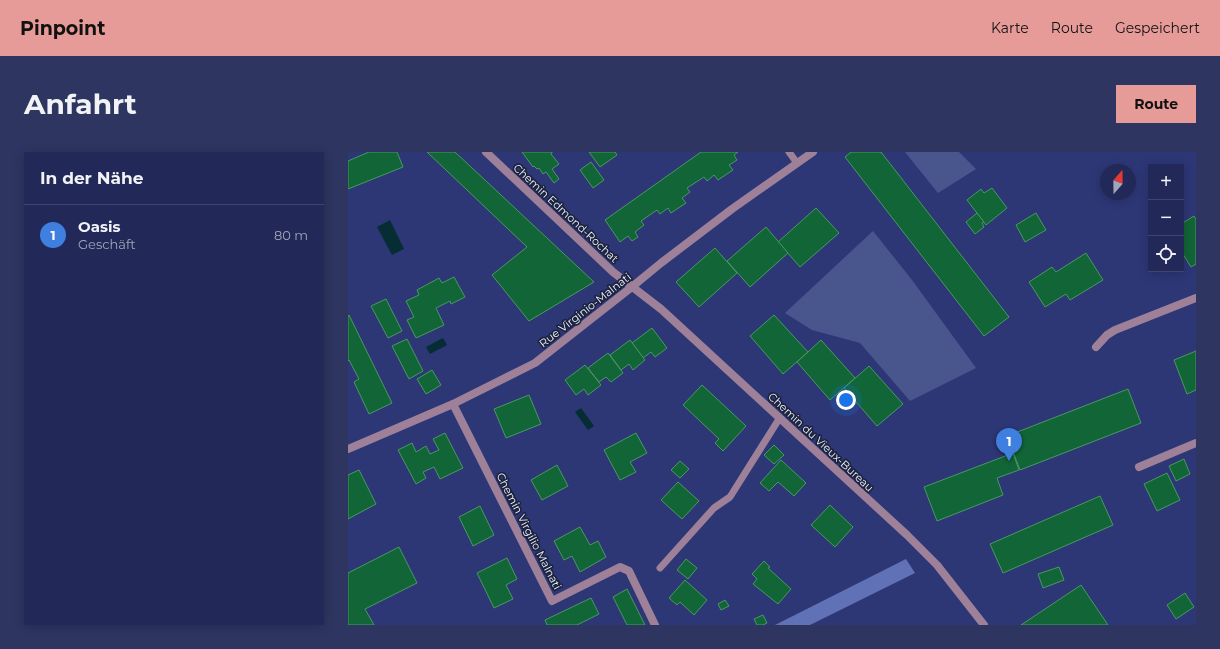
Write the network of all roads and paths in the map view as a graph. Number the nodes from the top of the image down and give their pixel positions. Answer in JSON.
{"nodes":[{"id":1,"x":486,"y":152,"type":"edge"},
{"id":2,"x":789,"y":152,"type":"edge"},
{"id":3,"x":813,"y":152,"type":"edge"},
{"id":4,"x":797,"y":163,"type":"junction"},
{"id":5,"x":633,"y":286,"type":"junction"},
{"id":6,"x":1196,"y":298,"type":"edge"},
{"id":7,"x":1096,"y":347,"type":"dead end"},
{"id":8,"x":453,"y":404,"type":"junction"},
{"id":9,"x":779,"y":419,"type":"junction"},
{"id":10,"x":1196,"y":443,"type":"edge"},
{"id":11,"x":348,"y":449,"type":"edge"},
{"id":12,"x":1139,"y":467,"type":"dead end"},
{"id":13,"x":660,"y":568,"type":"dead end"},
{"id":14,"x":655,"y":625,"type":"edge"},
{"id":15,"x":984,"y":625,"type":"edge"}],
"edges":[{"from":1,"to":5,"type":"street","name":"Chemin Edmond-Rochat"},
{"from":2,"to":4,"type":"lane"},
{"from":3,"to":4,"type":"street","name":"Rue Virginio-Malnati"},
{"from":4,"to":5,"type":"street","name":"Rue Virginio-Malnati"},
{"from":5,"to":8,"type":"street","name":"Rue Virginio-Malnati"},
{"from":5,"to":9,"type":"street","name":"Chemin du Vieux-Bureau"},
{"from":6,"to":7,"type":"street"},
{"from":8,"to":11,"type":"street","name":"Rue Virginio-Malnati"},
{"from":8,"to":14,"type":"street","name":"Chemin Virgilio Malnati"},
{"from":9,"to":13,"type":"lane"},
{"from":9,"to":15,"type":"street","name":"Chemin du Vieux-Bureau"},
{"from":10,"to":12,"type":"street"}]}
